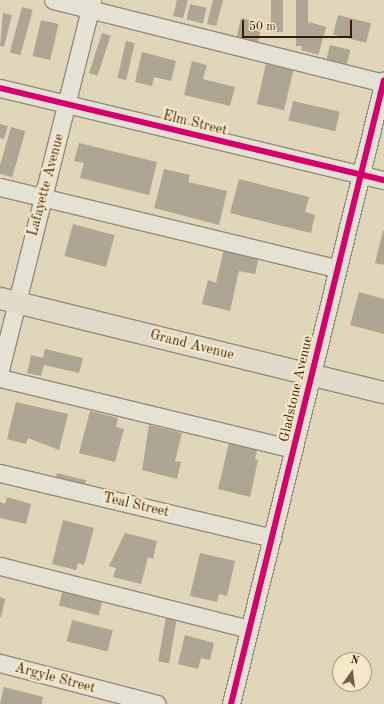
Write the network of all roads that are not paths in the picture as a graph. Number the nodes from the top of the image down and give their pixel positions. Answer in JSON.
{"nodes":[{"id":1,"x":53,"y":0,"type":"edge"},
{"id":2,"x":91,"y":4,"type":"edge"},
{"id":3,"x":384,"y":81,"type":"edge"},
{"id":4,"x":0,"y":88,"type":"edge"},
{"id":5,"x":68,"y":104,"type":"junction"},
{"id":6,"x":362,"y":176,"type":"junction"},
{"id":7,"x":384,"y":180,"type":"edge"},
{"id":8,"x":0,"y":186,"type":"edge"},
{"id":9,"x":43,"y":197,"type":"junction"},
{"id":10,"x":336,"y":268,"type":"junction"},
{"id":11,"x":8,"y":300,"type":"edge"},
{"id":12,"x":0,"y":370,"type":"edge"},
{"id":13,"x":312,"y":375,"type":"junction"},
{"id":14,"x":0,"y":378,"type":"edge"},
{"id":15,"x":384,"y":392,"type":"edge"},
{"id":16,"x":294,"y":449,"type":"junction"},
{"id":17,"x":0,"y":473,"type":"edge"},
{"id":18,"x":272,"y":538,"type":"junction"},
{"id":19,"x":0,"y":566,"type":"edge"},
{"id":20,"x":249,"y":629,"type":"junction"},
{"id":21,"x":0,"y":663,"type":"edge"},
{"id":22,"x":157,"y":704,"type":"edge"},
{"id":23,"x":231,"y":704,"type":"edge"}],
"edges":[{"from":1,"to":2,"type":"street"},
{"from":2,"to":3,"type":"street"},
{"from":2,"to":5,"type":"street","name":"Lafayette Avenue"},
{"from":3,"to":6,"type":"street","name":"Gladstone Avenue"},
{"from":4,"to":5,"type":"street","name":"Elm Street"},
{"from":5,"to":6,"type":"street","name":"Elm Street"},
{"from":5,"to":9,"type":"street","name":"Lafayette Avenue"},
{"from":6,"to":7,"type":"street","name":"Elm Street"},
{"from":6,"to":10,"type":"street","name":"Gladstone Avenue"},
{"from":8,"to":9,"type":"street"},
{"from":9,"to":10,"type":"street"},
{"from":9,"to":11,"type":"street","name":"Lafayette Avenue"},
{"from":10,"to":13,"type":"street","name":"Gladstone Avenue"},
{"from":11,"to":12,"type":"street","name":"Lafayette Avenue"},
{"from":11,"to":13,"type":"main road","name":"Grand Avenue"},
{"from":13,"to":15,"type":"main road","name":"Grand Avenue"},
{"from":13,"to":16,"type":"street","name":"Gladstone Avenue"},
{"from":14,"to":16,"type":"street"},
{"from":16,"to":18,"type":"street","name":"Gladstone Avenue"},
{"from":17,"to":18,"type":"street","name":"Teal Street"},
{"from":18,"to":20,"type":"street","name":"Gladstone Avenue"},
{"from":19,"to":20,"type":"street"},
{"from":20,"to":23,"type":"street","name":"Gladstone Avenue"},
{"from":21,"to":22,"type":"street","name":"Argyle Street"}]}
